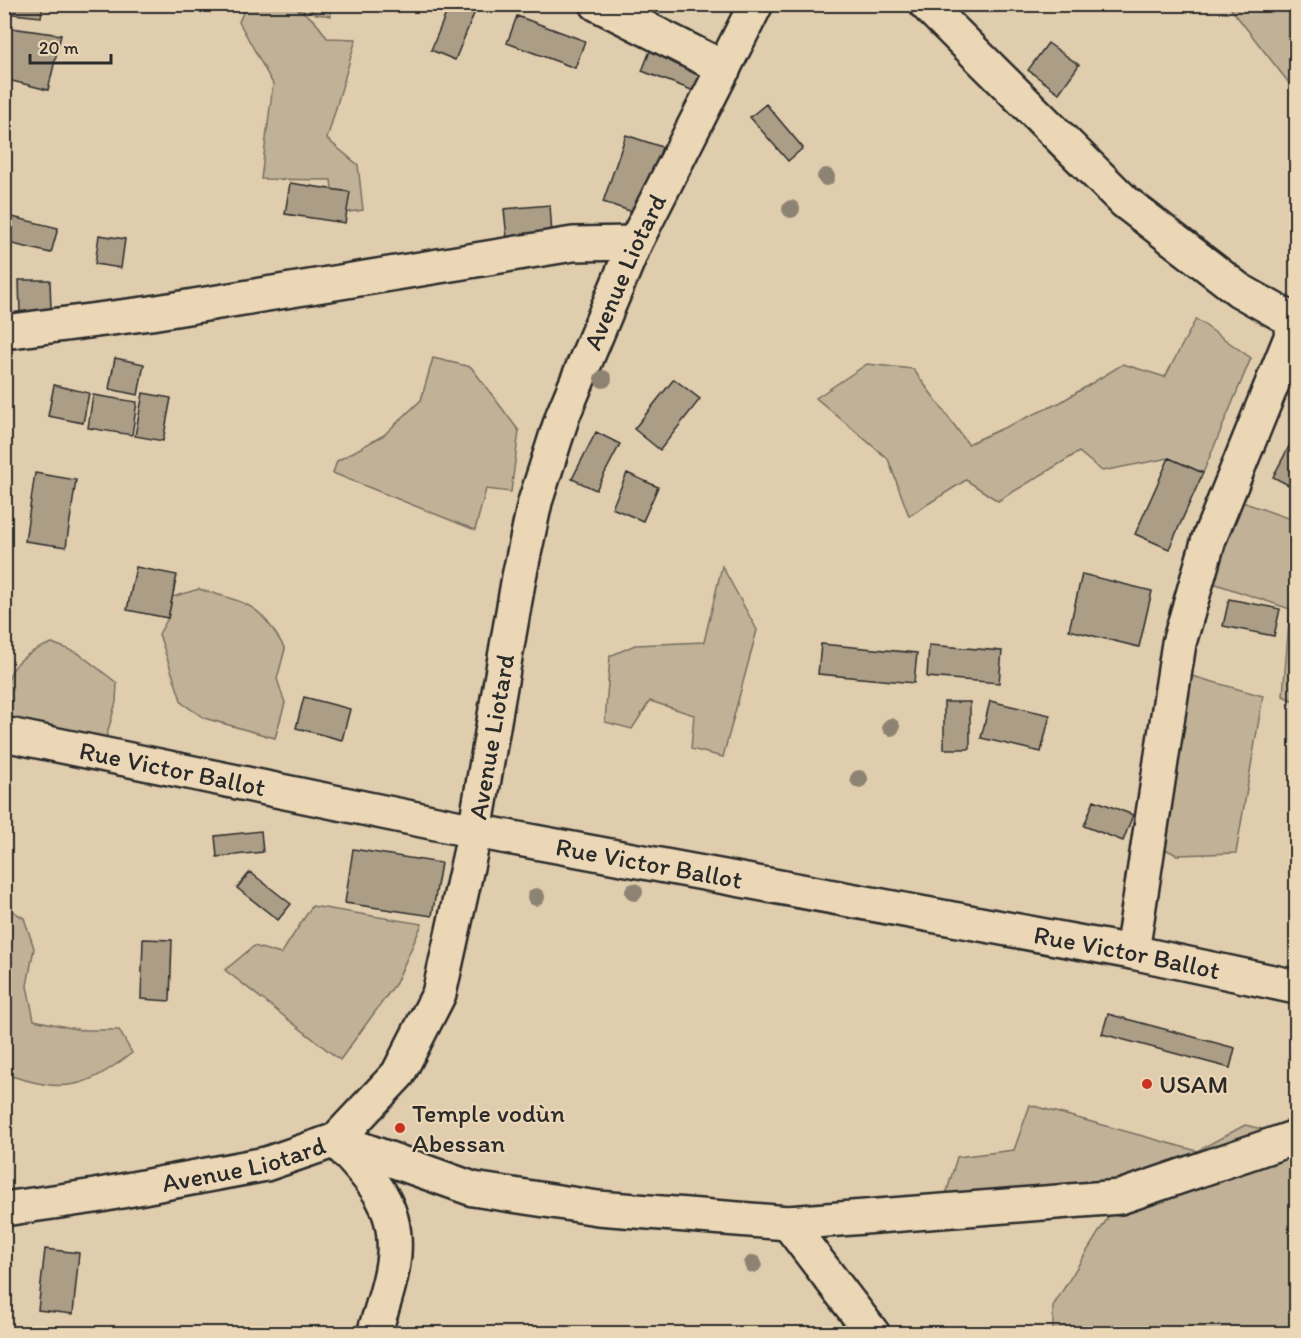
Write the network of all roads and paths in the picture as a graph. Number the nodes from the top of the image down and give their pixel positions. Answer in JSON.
{"nodes":[{"id":1,"x":597,"y":4,"type":"edge"},
{"id":2,"x":756,"y":4,"type":"edge"},
{"id":3,"x":926,"y":4,"type":"edge"},
{"id":4,"x":724,"y":68,"type":"junction"},
{"id":5,"x":635,"y":243,"type":"junction"},
{"id":6,"x":1296,"y":324,"type":"edge"},
{"id":7,"x":4,"y":332,"type":"edge"},
{"id":8,"x":4,"y":734,"type":"edge"},
{"id":9,"x":475,"y":831,"type":"junction"},
{"id":10,"x":1132,"y":952,"type":"junction"},
{"id":11,"x":1296,"y":987,"type":"edge"},
{"id":12,"x":1296,"y":1137,"type":"edge"},
{"id":13,"x":336,"y":1140,"type":"junction"},
{"id":14,"x":4,"y":1209,"type":"edge"},
{"id":15,"x":788,"y":1223,"type":"junction"},
{"id":16,"x":374,"y":1334,"type":"edge"},
{"id":17,"x":873,"y":1334,"type":"edge"}],
"edges":[{"from":1,"to":4,"type":"street"},
{"from":2,"to":4,"type":"street","name":"Avenue Liotard"},
{"from":3,"to":6,"type":"street"},
{"from":4,"to":5,"type":"street","name":"Avenue Liotard"},
{"from":5,"to":7,"type":"street"},
{"from":5,"to":9,"type":"street","name":"Avenue Liotard"},
{"from":6,"to":10,"type":"street"},
{"from":8,"to":9,"type":"street","name":"Rue Victor Ballot"},
{"from":9,"to":10,"type":"street","name":"Rue Victor Ballot"},
{"from":9,"to":13,"type":"street","name":"Avenue Liotard"},
{"from":10,"to":11,"type":"street","name":"Rue Victor Ballot"},
{"from":12,"to":15,"type":"street"},
{"from":13,"to":14,"type":"street","name":"Avenue Liotard"},
{"from":13,"to":15,"type":"street"},
{"from":13,"to":16,"type":"street"},
{"from":15,"to":17,"type":"street"}]}
